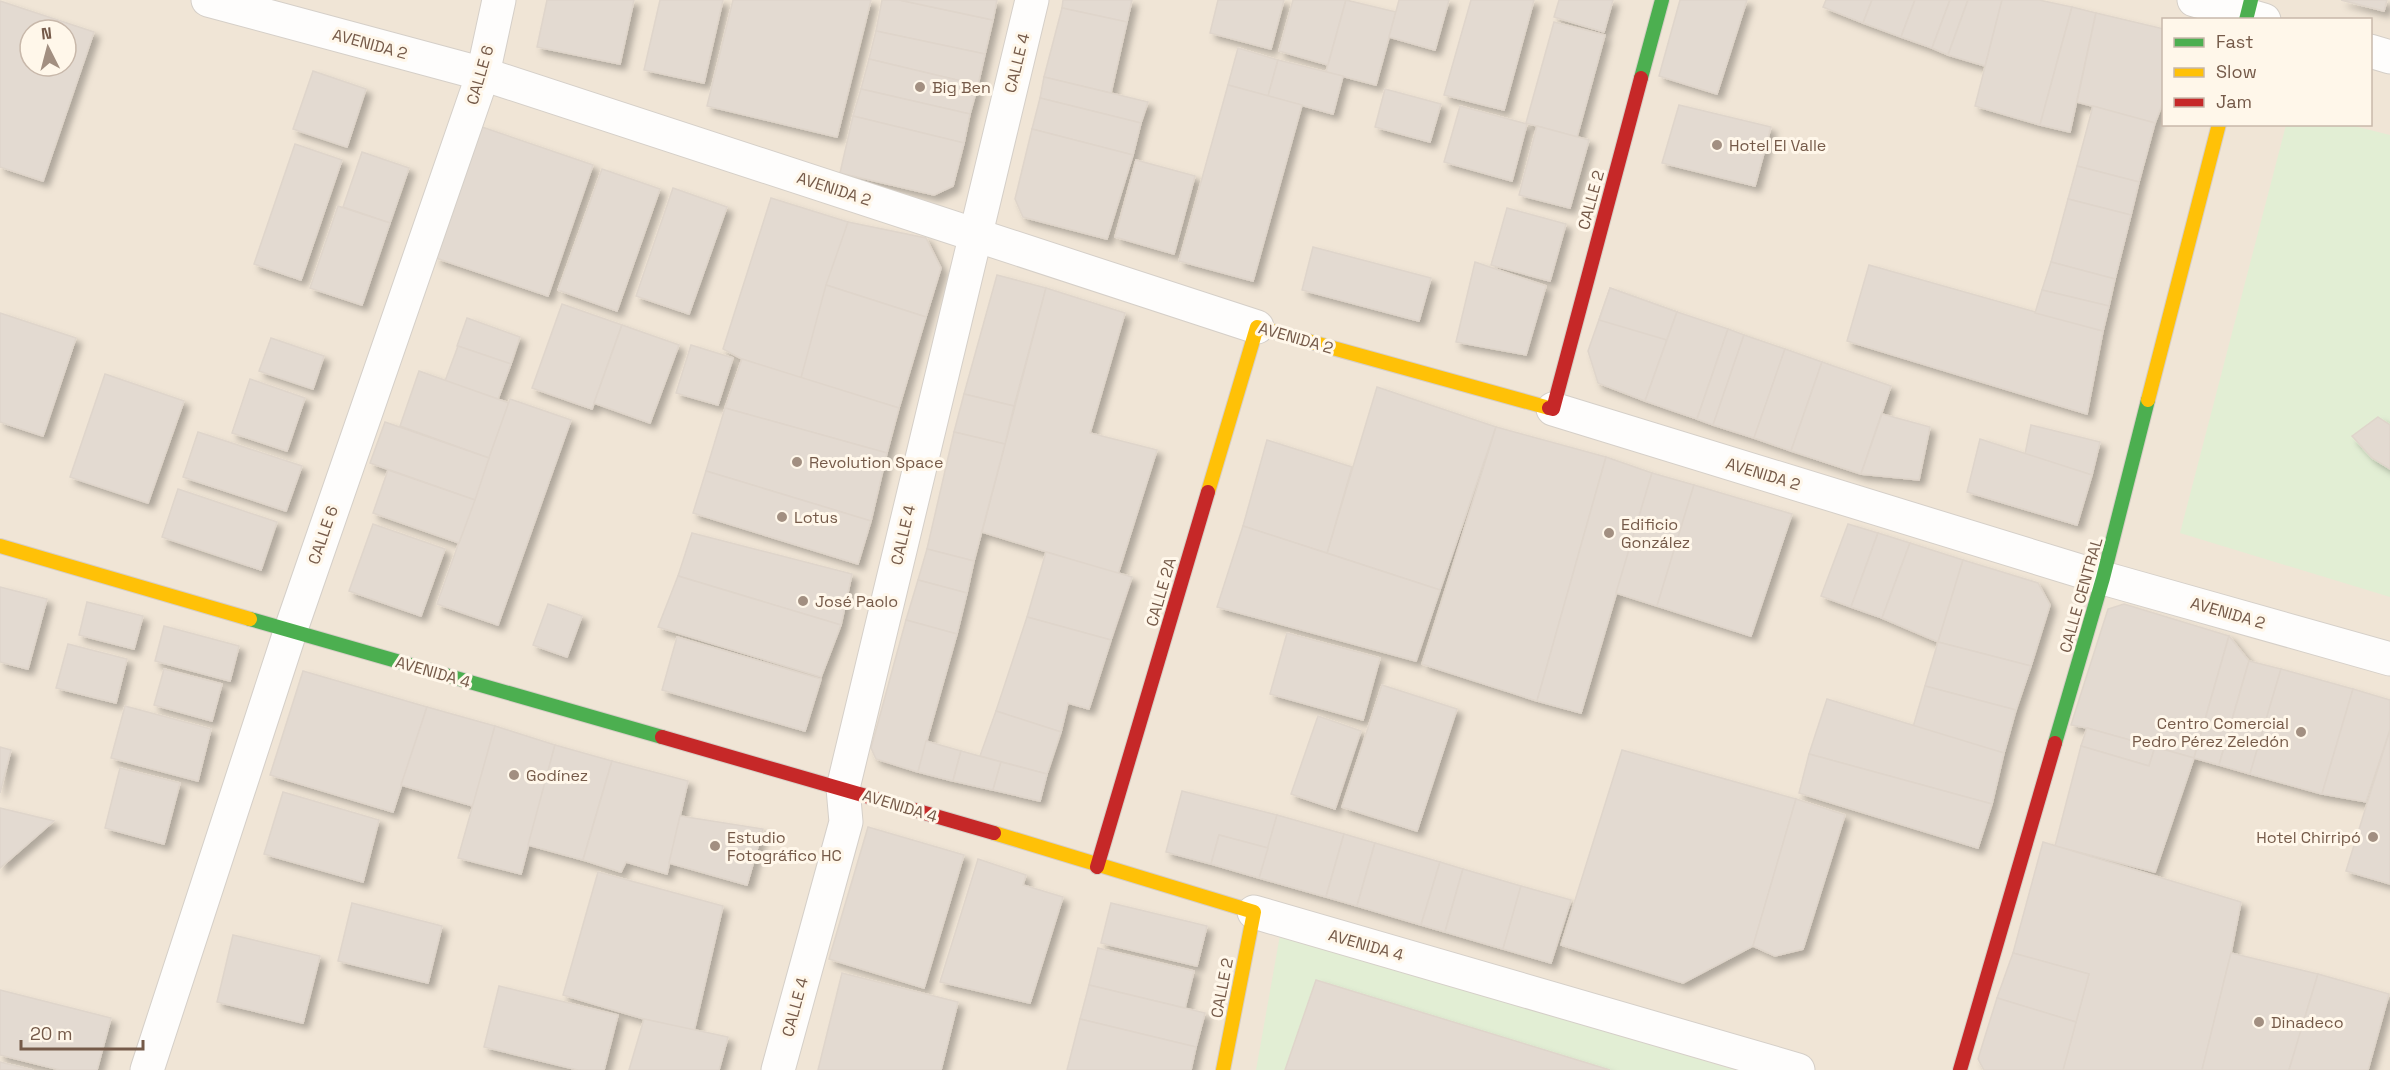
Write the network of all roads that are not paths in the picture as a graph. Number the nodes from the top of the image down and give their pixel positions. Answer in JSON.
{"nodes":[{"id":1,"x":208,"y":0,"type":"edge"},
{"id":2,"x":499,"y":0,"type":"edge"},
{"id":3,"x":1032,"y":0,"type":"edge"},
{"id":4,"x":1662,"y":0,"type":"edge"},
{"id":5,"x":2194,"y":0,"type":"edge"},
{"id":6,"x":2252,"y":13,"type":"edge"},
{"id":7,"x":2372,"y":52,"type":"edge"},
{"id":8,"x":2390,"y":57,"type":"edge"},
{"id":9,"x":483,"y":74,"type":"junction"},
{"id":10,"x":2218,"y":126,"type":"edge"},
{"id":11,"x":974,"y":235,"type":"junction"},
{"id":12,"x":1257,"y":327,"type":"junction"},
{"id":13,"x":1553,"y":409,"type":"junction"},
{"id":14,"x":0,"y":546,"type":"edge"},
{"id":15,"x":2103,"y":578,"type":"junction"},
{"id":16,"x":290,"y":632,"type":"junction"},
{"id":17,"x":2390,"y":659,"type":"edge"},
{"id":18,"x":843,"y":788,"type":"junction"},
{"id":19,"x":1097,"y":867,"type":"junction"},
{"id":20,"x":1254,"y":912,"type":"junction"},
{"id":21,"x":147,"y":1070,"type":"edge"},
{"id":22,"x":778,"y":1070,"type":"edge"},
{"id":23,"x":1224,"y":1070,"type":"edge"},
{"id":24,"x":1798,"y":1070,"type":"edge"},
{"id":25,"x":1960,"y":1070,"type":"edge"}],
"edges":[{"from":1,"to":9,"type":"street","name":"AVENIDA 2"},
{"from":2,"to":9,"type":"street","name":"CALLE 6"},
{"from":3,"to":11,"type":"street","name":"CALLE 4"},
{"from":4,"to":13,"type":"main road","name":"CALLE 2"},
{"from":5,"to":6,"type":"street"},
{"from":7,"to":8,"type":"street"},
{"from":9,"to":11,"type":"street","name":"AVENIDA 2"},
{"from":9,"to":16,"type":"street","name":"CALLE 6"},
{"from":10,"to":15,"type":"main road","name":"CALLE CENTRAL"},
{"from":11,"to":12,"type":"street","name":"AVENIDA 2"},
{"from":11,"to":18,"type":"street","name":"CALLE 4"},
{"from":12,"to":13,"type":"main road","name":"AVENIDA 2"},
{"from":12,"to":19,"type":"main road","name":"CALLE 2A"},
{"from":13,"to":15,"type":"street","name":"AVENIDA 2"},
{"from":14,"to":16,"type":"main road","name":"AVENIDA 4"},
{"from":15,"to":17,"type":"street","name":"AVENIDA 2"},
{"from":15,"to":25,"type":"main road","name":"CALLE CENTRAL"},
{"from":16,"to":18,"type":"main road","name":"AVENIDA 4"},
{"from":16,"to":21,"type":"street","name":"CALLE 6"},
{"from":18,"to":19,"type":"main road","name":"AVENIDA 4"},
{"from":18,"to":22,"type":"street","name":"CALLE 4"},
{"from":19,"to":20,"type":"main road","name":"AVENIDA 4"},
{"from":20,"to":23,"type":"main road","name":"CALLE 2"},
{"from":20,"to":24,"type":"street","name":"AVENIDA 4"}]}
